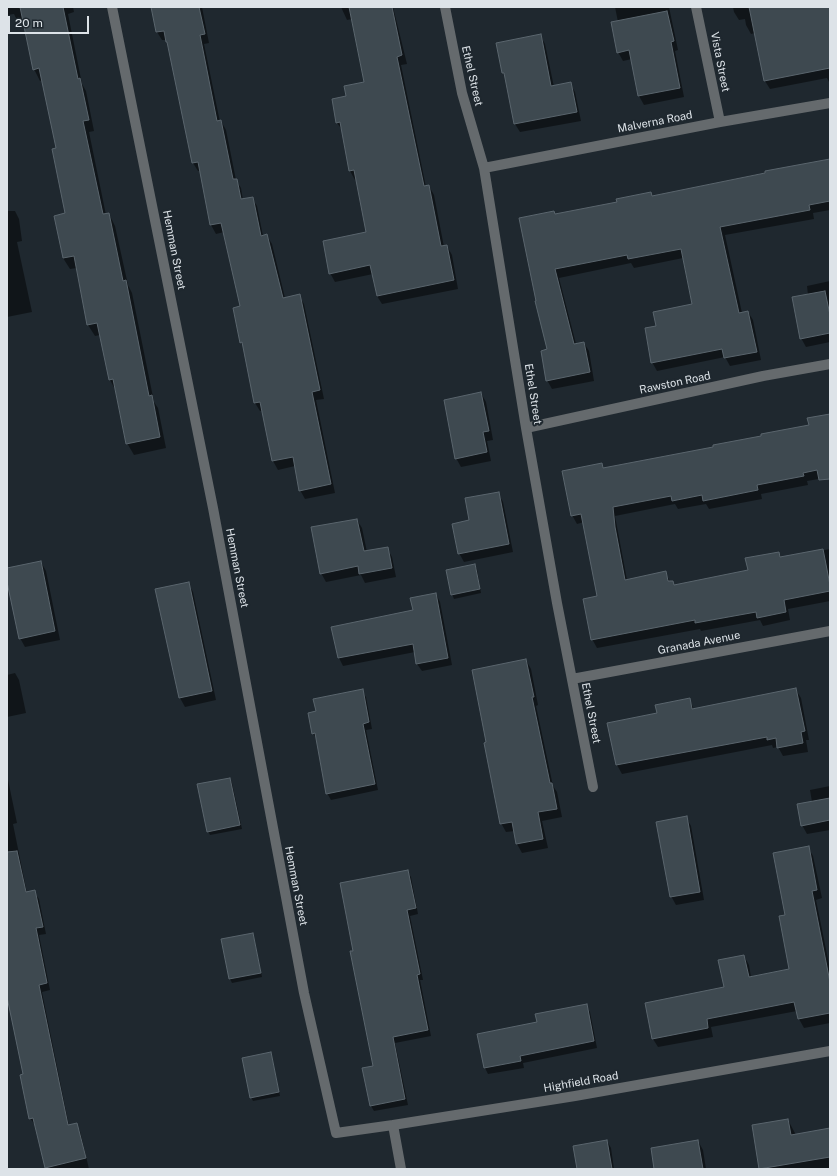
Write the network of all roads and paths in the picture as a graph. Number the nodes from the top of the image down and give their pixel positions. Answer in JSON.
{"nodes":[{"id":1,"x":112,"y":7,"type":"edge"},
{"id":2,"x":445,"y":7,"type":"edge"},
{"id":3,"x":696,"y":7,"type":"edge"},
{"id":4,"x":830,"y":103,"type":"edge"},
{"id":5,"x":720,"y":122,"type":"junction"},
{"id":6,"x":484,"y":168,"type":"junction"},
{"id":7,"x":830,"y":364,"type":"edge"},
{"id":8,"x":526,"y":428,"type":"junction"},
{"id":9,"x":830,"y":631,"type":"edge"},
{"id":10,"x":572,"y":679,"type":"junction"},
{"id":11,"x":593,"y":787,"type":"dead end"},
{"id":12,"x":830,"y":1051,"type":"edge"},
{"id":13,"x":393,"y":1125,"type":"junction"},
{"id":14,"x":336,"y":1133,"type":"joint"},
{"id":15,"x":401,"y":1169,"type":"edge"}],
"edges":[{"from":1,"to":14,"type":"street","name":"Hemman Street"},
{"from":2,"to":6,"type":"street","name":"Ethel Street"},
{"from":3,"to":5,"type":"street","name":"Vista Street"},
{"from":4,"to":5,"type":"street","name":"Malverna Road"},
{"from":5,"to":6,"type":"street","name":"Malverna Road"},
{"from":6,"to":8,"type":"street","name":"Ethel Street"},
{"from":7,"to":8,"type":"street","name":"Rawston Road"},
{"from":8,"to":10,"type":"street","name":"Ethel Street"},
{"from":9,"to":10,"type":"street","name":"Granada Avenue"},
{"from":10,"to":11,"type":"street","name":"Ethel Street"},
{"from":12,"to":13,"type":"street","name":"Highfield Road"},
{"from":13,"to":14,"type":"street","name":"Highfield Road"},
{"from":13,"to":15,"type":"street"}]}
